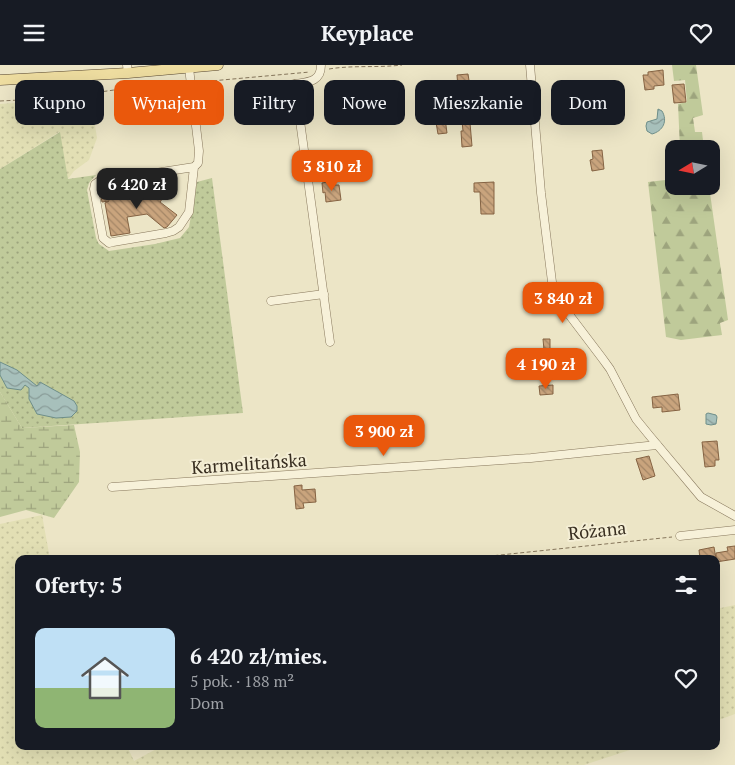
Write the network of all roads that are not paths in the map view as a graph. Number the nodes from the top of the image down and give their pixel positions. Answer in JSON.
{"nodes":[{"id":1,"x":218,"y":65,"type":"edge"},
{"id":2,"x":530,"y":65,"type":"edge"},
{"id":3,"x":189,"y":68,"type":"junction"},
{"id":4,"x":321,"y":68,"type":"edge"},
{"id":5,"x":128,"y":69,"type":"edge"},
{"id":6,"x":314,"y":80,"type":"edge"},
{"id":7,"x":0,"y":81,"type":"edge"},
{"id":8,"x":301,"y":125,"type":"edge"},
{"id":9,"x":194,"y":167,"type":"junction"},
{"id":10,"x":324,"y":294,"type":"junction"},
{"id":11,"x":271,"y":301,"type":"dead end"},
{"id":12,"x":330,"y":342,"type":"dead end"},
{"id":13,"x":657,"y":445,"type":"junction"},
{"id":14,"x":112,"y":487,"type":"dead end"},
{"id":15,"x":735,"y":516,"type":"edge"},
{"id":16,"x":735,"y":530,"type":"edge"},
{"id":17,"x":680,"y":536,"type":"road end"}],
"edges":[{"from":1,"to":3,"type":"main road"},
{"from":2,"to":13,"type":"street"},
{"from":3,"to":5,"type":"main road"},
{"from":3,"to":9,"type":"street"},
{"from":4,"to":6,"type":"street"},
{"from":5,"to":7,"type":"main road"},
{"from":8,"to":10,"type":"street"},
{"from":9,"to":9,"type":"street"},
{"from":10,"to":11,"type":"street"},
{"from":10,"to":12,"type":"street"},
{"from":13,"to":14,"type":"street","name":"Karmelitańska"},
{"from":13,"to":15,"type":"street"},
{"from":16,"to":17,"type":"street"}]}
